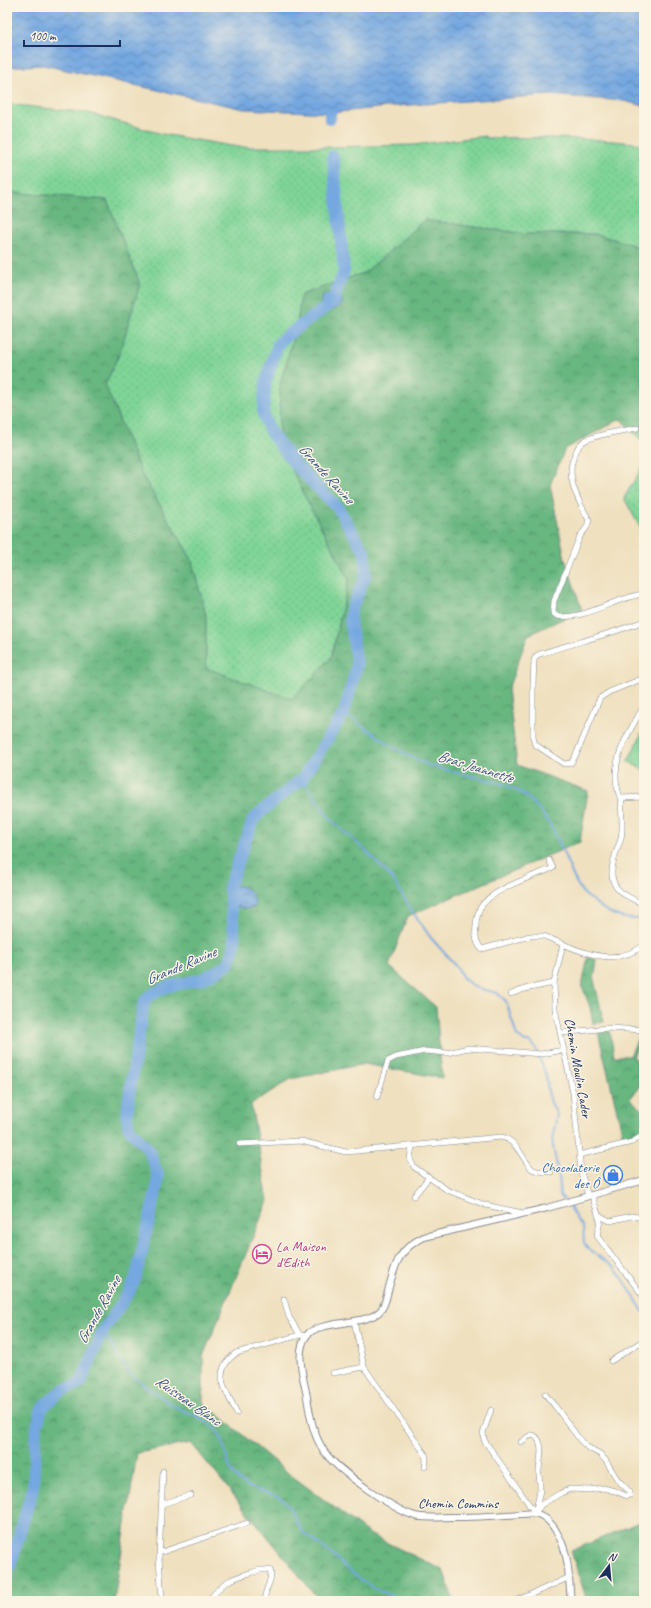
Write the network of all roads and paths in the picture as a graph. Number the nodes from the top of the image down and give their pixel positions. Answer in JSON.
{"nodes":[{"id":1,"x":637,"y":428,"type":"dead end"},
{"id":2,"x":644,"y":594,"type":"edge"},
{"id":3,"x":644,"y":621,"type":"edge"},
{"id":4,"x":644,"y":678,"type":"edge"},
{"id":5,"x":644,"y":706,"type":"edge"},
{"id":6,"x":644,"y":797,"type":"edge"},
{"id":7,"x":622,"y":798,"type":"junction"},
{"id":8,"x":549,"y":860,"type":"dead end"},
{"id":9,"x":644,"y":904,"type":"edge"},
{"id":10,"x":563,"y":944,"type":"junction"},
{"id":11,"x":644,"y":945,"type":"edge"},
{"id":12,"x":554,"y":983,"type":"junction"},
{"id":13,"x":511,"y":994,"type":"dead end"},
{"id":14,"x":644,"y":1030,"type":"edge"},
{"id":15,"x":561,"y":1033,"type":"junction"},
{"id":16,"x":564,"y":1050,"type":"junction"},
{"id":17,"x":377,"y":1097,"type":"dead end"},
{"id":18,"x":644,"y":1135,"type":"edge"},
{"id":19,"x":239,"y":1144,"type":"dead end"},
{"id":20,"x":412,"y":1146,"type":"junction"},
{"id":21,"x":579,"y":1155,"type":"junction"},
{"id":22,"x":551,"y":1172,"type":"dead end"},
{"id":23,"x":429,"y":1178,"type":"junction"},
{"id":24,"x":644,"y":1180,"type":"edge"},
{"id":25,"x":590,"y":1195,"type":"junction"},
{"id":26,"x":414,"y":1196,"type":"dead end"},
{"id":27,"x":523,"y":1213,"type":"junction"},
{"id":28,"x":598,"y":1215,"type":"junction"},
{"id":29,"x":644,"y":1218,"type":"edge"},
{"id":30,"x":644,"y":1297,"type":"edge"},
{"id":31,"x":284,"y":1299,"type":"dead end"},
{"id":32,"x":354,"y":1321,"type":"junction"},
{"id":33,"x":303,"y":1336,"type":"junction"},
{"id":34,"x":644,"y":1340,"type":"edge"},
{"id":35,"x":611,"y":1362,"type":"dead end"},
{"id":36,"x":364,"y":1367,"type":"junction"},
{"id":37,"x":333,"y":1373,"type":"dead end"},
{"id":38,"x":545,"y":1394,"type":"dead end"},
{"id":39,"x":491,"y":1410,"type":"dead end"},
{"id":40,"x":237,"y":1413,"type":"dead end"},
{"id":41,"x":520,"y":1442,"type":"dead end"},
{"id":42,"x":425,"y":1467,"type":"dead end"},
{"id":43,"x":163,"y":1471,"type":"dead end"},
{"id":44,"x":191,"y":1495,"type":"dead end"},
{"id":45,"x":162,"y":1504,"type":"junction"},
{"id":46,"x":535,"y":1513,"type":"junction"},
{"id":47,"x":247,"y":1523,"type":"dead end"},
{"id":48,"x":160,"y":1553,"type":"junction"},
{"id":49,"x":570,"y":1577,"type":"junction"},
{"id":50,"x":209,"y":1600,"type":"edge"},
{"id":51,"x":162,"y":1601,"type":"edge"},
{"id":52,"x":265,"y":1601,"type":"edge"},
{"id":53,"x":516,"y":1601,"type":"edge"},
{"id":54,"x":571,"y":1601,"type":"edge"}],
"edges":[{"from":1,"to":2,"type":"street"},
{"from":3,"to":4,"type":"street"},
{"from":5,"to":7,"type":"street"},
{"from":6,"to":7,"type":"street"},
{"from":7,"to":9,"type":"street"},
{"from":8,"to":10,"type":"street"},
{"from":10,"to":11,"type":"street"},
{"from":10,"to":12,"type":"street","name":"Chemin Moulin Cader"},
{"from":12,"to":13,"type":"street"},
{"from":12,"to":15,"type":"street","name":"Chemin Moulin Cader"},
{"from":14,"to":15,"type":"street"},
{"from":15,"to":16,"type":"street","name":"Chemin Moulin Cader"},
{"from":16,"to":17,"type":"street"},
{"from":16,"to":21,"type":"street","name":"Chemin Moulin Cader"},
{"from":18,"to":21,"type":"street"},
{"from":19,"to":20,"type":"street"},
{"from":20,"to":22,"type":"street"},
{"from":20,"to":23,"type":"street"},
{"from":21,"to":25,"type":"street","name":"Chemin Moulin Cader"},
{"from":23,"to":26,"type":"street"},
{"from":23,"to":27,"type":"street"},
{"from":24,"to":25,"type":"street"},
{"from":25,"to":27,"type":"street"},
{"from":25,"to":28,"type":"street","name":"Chemin Moulin Cader"},
{"from":27,"to":32,"type":"street"},
{"from":28,"to":29,"type":"street"},
{"from":28,"to":30,"type":"street","name":"Chemin Moulin Cader"},
{"from":31,"to":33,"type":"street"},
{"from":32,"to":33,"type":"street"},
{"from":32,"to":36,"type":"street"},
{"from":33,"to":40,"type":"street"},
{"from":33,"to":46,"type":"street","name":"Chemin Commins"},
{"from":34,"to":35,"type":"street"},
{"from":36,"to":37,"type":"street"},
{"from":36,"to":42,"type":"street"},
{"from":38,"to":46,"type":"street"},
{"from":39,"to":46,"type":"street"},
{"from":41,"to":46,"type":"street"},
{"from":43,"to":45,"type":"street"},
{"from":44,"to":45,"type":"street"},
{"from":45,"to":48,"type":"street"},
{"from":46,"to":49,"type":"street"},
{"from":47,"to":48,"type":"street"},
{"from":48,"to":51,"type":"street"},
{"from":49,"to":53,"type":"street"},
{"from":49,"to":54,"type":"street"},
{"from":50,"to":52,"type":"street"}]}
